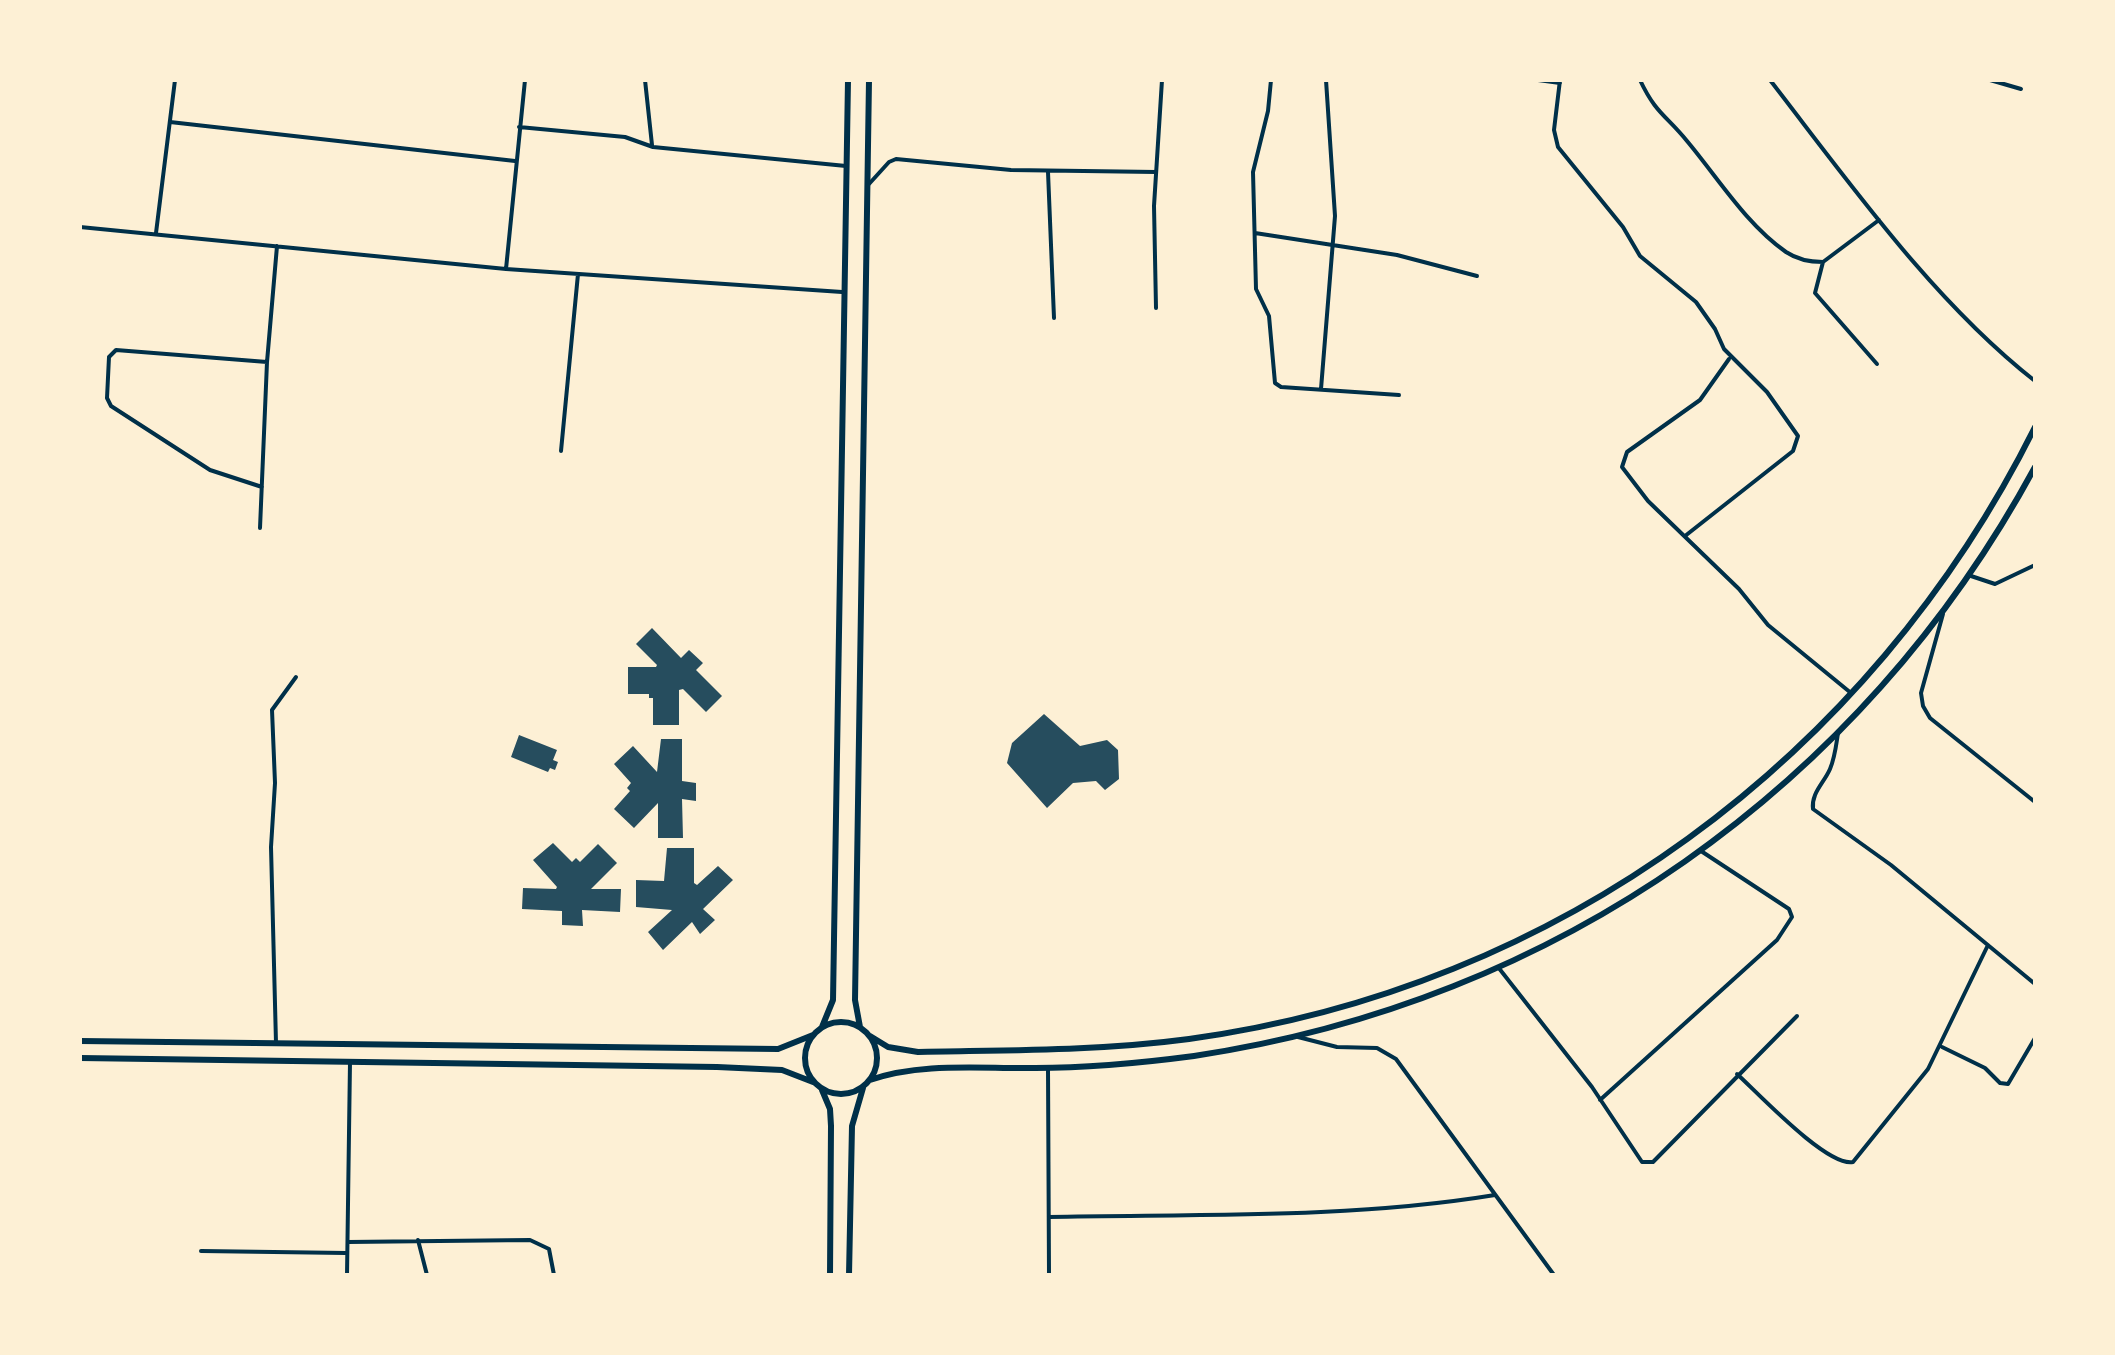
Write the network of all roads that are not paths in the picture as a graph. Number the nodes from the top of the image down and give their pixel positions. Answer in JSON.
{"nodes":[{"id":1,"x":176,"y":80,"type":"edge"},
{"id":2,"x":526,"y":80,"type":"edge"},
{"id":3,"x":646,"y":80,"type":"edge"},
{"id":4,"x":848,"y":80,"type":"edge"},
{"id":5,"x":869,"y":80,"type":"edge"},
{"id":6,"x":1162,"y":80,"type":"edge"},
{"id":7,"x":1271,"y":80,"type":"edge"},
{"id":8,"x":1326,"y":80,"type":"edge"},
{"id":9,"x":1538,"y":80,"type":"edge"},
{"id":10,"x":1640,"y":80,"type":"edge"},
{"id":11,"x":1770,"y":80,"type":"edge"},
{"id":12,"x":1990,"y":80,"type":"edge"},
{"id":13,"x":1560,"y":82,"type":"edge"},
{"id":14,"x":2020,"y":88,"type":"dead end"},
{"id":15,"x":170,"y":122,"type":"junction"},
{"id":16,"x":519,"y":127,"type":"junction"},
{"id":17,"x":652,"y":148,"type":"junction"},
{"id":18,"x":515,"y":161,"type":"junction"},
{"id":19,"x":847,"y":166,"type":"junction"},
{"id":20,"x":1048,"y":172,"type":"junction"},
{"id":21,"x":1156,"y":172,"type":"junction"},
{"id":22,"x":869,"y":184,"type":"junction"},
{"id":23,"x":1879,"y":220,"type":"junction"},
{"id":24,"x":80,"y":227,"type":"edge"},
{"id":25,"x":156,"y":233,"type":"junction"},
{"id":26,"x":1255,"y":233,"type":"junction"},
{"id":27,"x":1333,"y":245,"type":"junction"},
{"id":28,"x":278,"y":246,"type":"junction"},
{"id":29,"x":1823,"y":262,"type":"junction"},
{"id":30,"x":506,"y":268,"type":"junction"},
{"id":31,"x":578,"y":274,"type":"junction"},
{"id":32,"x":1477,"y":276,"type":"dead end"},
{"id":33,"x":846,"y":292,"type":"junction"},
{"id":34,"x":1156,"y":308,"type":"dead end"},
{"id":35,"x":1054,"y":318,"type":"dead end"},
{"id":36,"x":1730,"y":357,"type":"junction"},
{"id":37,"x":268,"y":362,"type":"junction"},
{"id":38,"x":1877,"y":364,"type":"dead end"},
{"id":39,"x":2035,"y":381,"type":"edge"},
{"id":40,"x":1321,"y":389,"type":"junction"},
{"id":41,"x":1399,"y":395,"type":"dead end"},
{"id":42,"x":2035,"y":427,"type":"edge"},
{"id":43,"x":561,"y":452,"type":"dead end"},
{"id":44,"x":2035,"y":467,"type":"edge"},
{"id":45,"x":262,"y":486,"type":"junction"},
{"id":46,"x":260,"y":528,"type":"dead end"},
{"id":47,"x":1684,"y":536,"type":"junction"},
{"id":48,"x":2035,"y":565,"type":"edge"},
{"id":49,"x":1971,"y":576,"type":"junction"},
{"id":50,"x":1942,"y":614,"type":"junction"},
{"id":51,"x":296,"y":677,"type":"dead end"},
{"id":52,"x":1851,"y":694,"type":"junction"},
{"id":53,"x":1838,"y":733,"type":"junction"},
{"id":54,"x":2035,"y":802,"type":"edge"},
{"id":55,"x":1701,"y":851,"type":"junction"},
{"id":56,"x":1988,"y":945,"type":"junction"},
{"id":57,"x":1498,"y":968,"type":"junction"},
{"id":58,"x":2035,"y":984,"type":"edge"},
{"id":59,"x":1798,"y":1016,"type":"dead end"},
{"id":60,"x":822,"y":1026,"type":"junction"},
{"id":61,"x":860,"y":1027,"type":"junction"},
{"id":62,"x":812,"y":1035,"type":"junction"},
{"id":63,"x":870,"y":1036,"type":"junction"},
{"id":64,"x":1294,"y":1036,"type":"junction"},
{"id":65,"x":2035,"y":1038,"type":"edge"},
{"id":66,"x":80,"y":1041,"type":"edge"},
{"id":67,"x":276,"y":1043,"type":"junction"},
{"id":68,"x":1942,"y":1047,"type":"junction"},
{"id":69,"x":80,"y":1058,"type":"edge"},
{"id":70,"x":350,"y":1062,"type":"junction"},
{"id":71,"x":1048,"y":1068,"type":"junction"},
{"id":72,"x":1737,"y":1074,"type":"junction"},
{"id":73,"x":870,"y":1080,"type":"junction"},
{"id":74,"x":814,"y":1082,"type":"junction"},
{"id":75,"x":863,"y":1088,"type":"junction"},
{"id":76,"x":822,"y":1089,"type":"junction"},
{"id":77,"x":1600,"y":1100,"type":"junction"},
{"id":78,"x":1495,"y":1194,"type":"junction"},
{"id":79,"x":1048,"y":1217,"type":"junction"},
{"id":80,"x":418,"y":1240,"type":"junction"},
{"id":81,"x":348,"y":1242,"type":"junction"},
{"id":82,"x":201,"y":1251,"type":"dead end"},
{"id":83,"x":348,"y":1253,"type":"junction"},
{"id":84,"x":348,"y":1275,"type":"edge"},
{"id":85,"x":427,"y":1275,"type":"edge"},
{"id":86,"x":554,"y":1275,"type":"edge"},
{"id":87,"x":830,"y":1275,"type":"edge"},
{"id":88,"x":850,"y":1275,"type":"edge"},
{"id":89,"x":1049,"y":1275,"type":"edge"},
{"id":90,"x":1554,"y":1275,"type":"edge"}],
"edges":[{"from":1,"to":15,"type":"street"},
{"from":2,"to":16,"type":"street"},
{"from":3,"to":17,"type":"street"},
{"from":4,"to":19,"type":"main road"},
{"from":5,"to":22,"type":"main road"},
{"from":6,"to":21,"type":"street"},
{"from":7,"to":26,"type":"street"},
{"from":8,"to":27,"type":"street"},
{"from":9,"to":13,"type":"street"},
{"from":10,"to":29,"type":"street"},
{"from":11,"to":23,"type":"street"},
{"from":12,"to":14,"type":"street"},
{"from":13,"to":36,"type":"street"},
{"from":15,"to":18,"type":"street"},
{"from":15,"to":25,"type":"street"},
{"from":16,"to":17,"type":"street"},
{"from":16,"to":18,"type":"street"},
{"from":17,"to":19,"type":"street"},
{"from":18,"to":30,"type":"street"},
{"from":19,"to":33,"type":"main road"},
{"from":20,"to":21,"type":"street"},
{"from":20,"to":22,"type":"street"},
{"from":20,"to":35,"type":"street"},
{"from":21,"to":34,"type":"street"},
{"from":22,"to":61,"type":"main road"},
{"from":23,"to":29,"type":"street"},
{"from":23,"to":39,"type":"street"},
{"from":24,"to":25,"type":"street"},
{"from":25,"to":28,"type":"street"},
{"from":26,"to":27,"type":"street"},
{"from":26,"to":40,"type":"street"},
{"from":27,"to":32,"type":"street"},
{"from":27,"to":40,"type":"street"},
{"from":28,"to":30,"type":"street"},
{"from":28,"to":37,"type":"street"},
{"from":29,"to":38,"type":"street"},
{"from":30,"to":31,"type":"street"},
{"from":31,"to":33,"type":"street"},
{"from":31,"to":43,"type":"street"},
{"from":33,"to":60,"type":"main road"},
{"from":36,"to":47,"type":"street"},
{"from":36,"to":47,"type":"street"},
{"from":37,"to":45,"type":"street"},
{"from":37,"to":45,"type":"street"},
{"from":40,"to":41,"type":"street"},
{"from":42,"to":52,"type":"main road"},
{"from":44,"to":49,"type":"main road"},
{"from":45,"to":46,"type":"street"},
{"from":47,"to":52,"type":"street"},
{"from":48,"to":49,"type":"street"},
{"from":49,"to":50,"type":"main road"},
{"from":50,"to":53,"type":"main road"},
{"from":50,"to":54,"type":"street"},
{"from":51,"to":67,"type":"street"},
{"from":52,"to":63,"type":"main road"},
{"from":53,"to":55,"type":"main road"},
{"from":53,"to":56,"type":"street"},
{"from":55,"to":57,"type":"main road"},
{"from":55,"to":77,"type":"street"},
{"from":56,"to":58,"type":"street"},
{"from":56,"to":68,"type":"street"},
{"from":57,"to":64,"type":"main road"},
{"from":57,"to":77,"type":"street"},
{"from":59,"to":72,"type":"street"},
{"from":60,"to":61,"type":"main road"},
{"from":60,"to":62,"type":"main road"},
{"from":61,"to":63,"type":"main road"},
{"from":62,"to":67,"type":"main road"},
{"from":62,"to":74,"type":"main road"},
{"from":63,"to":73,"type":"main road"},
{"from":64,"to":71,"type":"main road"},
{"from":64,"to":78,"type":"street"},
{"from":65,"to":68,"type":"street"},
{"from":66,"to":67,"type":"main road"},
{"from":68,"to":72,"type":"street"},
{"from":69,"to":70,"type":"main road"},
{"from":70,"to":74,"type":"main road"},
{"from":70,"to":81,"type":"street"},
{"from":71,"to":73,"type":"main road"},
{"from":71,"to":79,"type":"street"},
{"from":72,"to":77,"type":"street"},
{"from":73,"to":75,"type":"main road"},
{"from":74,"to":76,"type":"main road"},
{"from":75,"to":76,"type":"main road"},
{"from":75,"to":88,"type":"main road"},
{"from":76,"to":87,"type":"main road"},
{"from":78,"to":79,"type":"street"},
{"from":78,"to":90,"type":"street"},
{"from":79,"to":89,"type":"street"},
{"from":80,"to":81,"type":"street"},
{"from":80,"to":85,"type":"street"},
{"from":80,"to":86,"type":"street"},
{"from":81,"to":83,"type":"street"},
{"from":82,"to":83,"type":"street"},
{"from":83,"to":84,"type":"street"}]}
